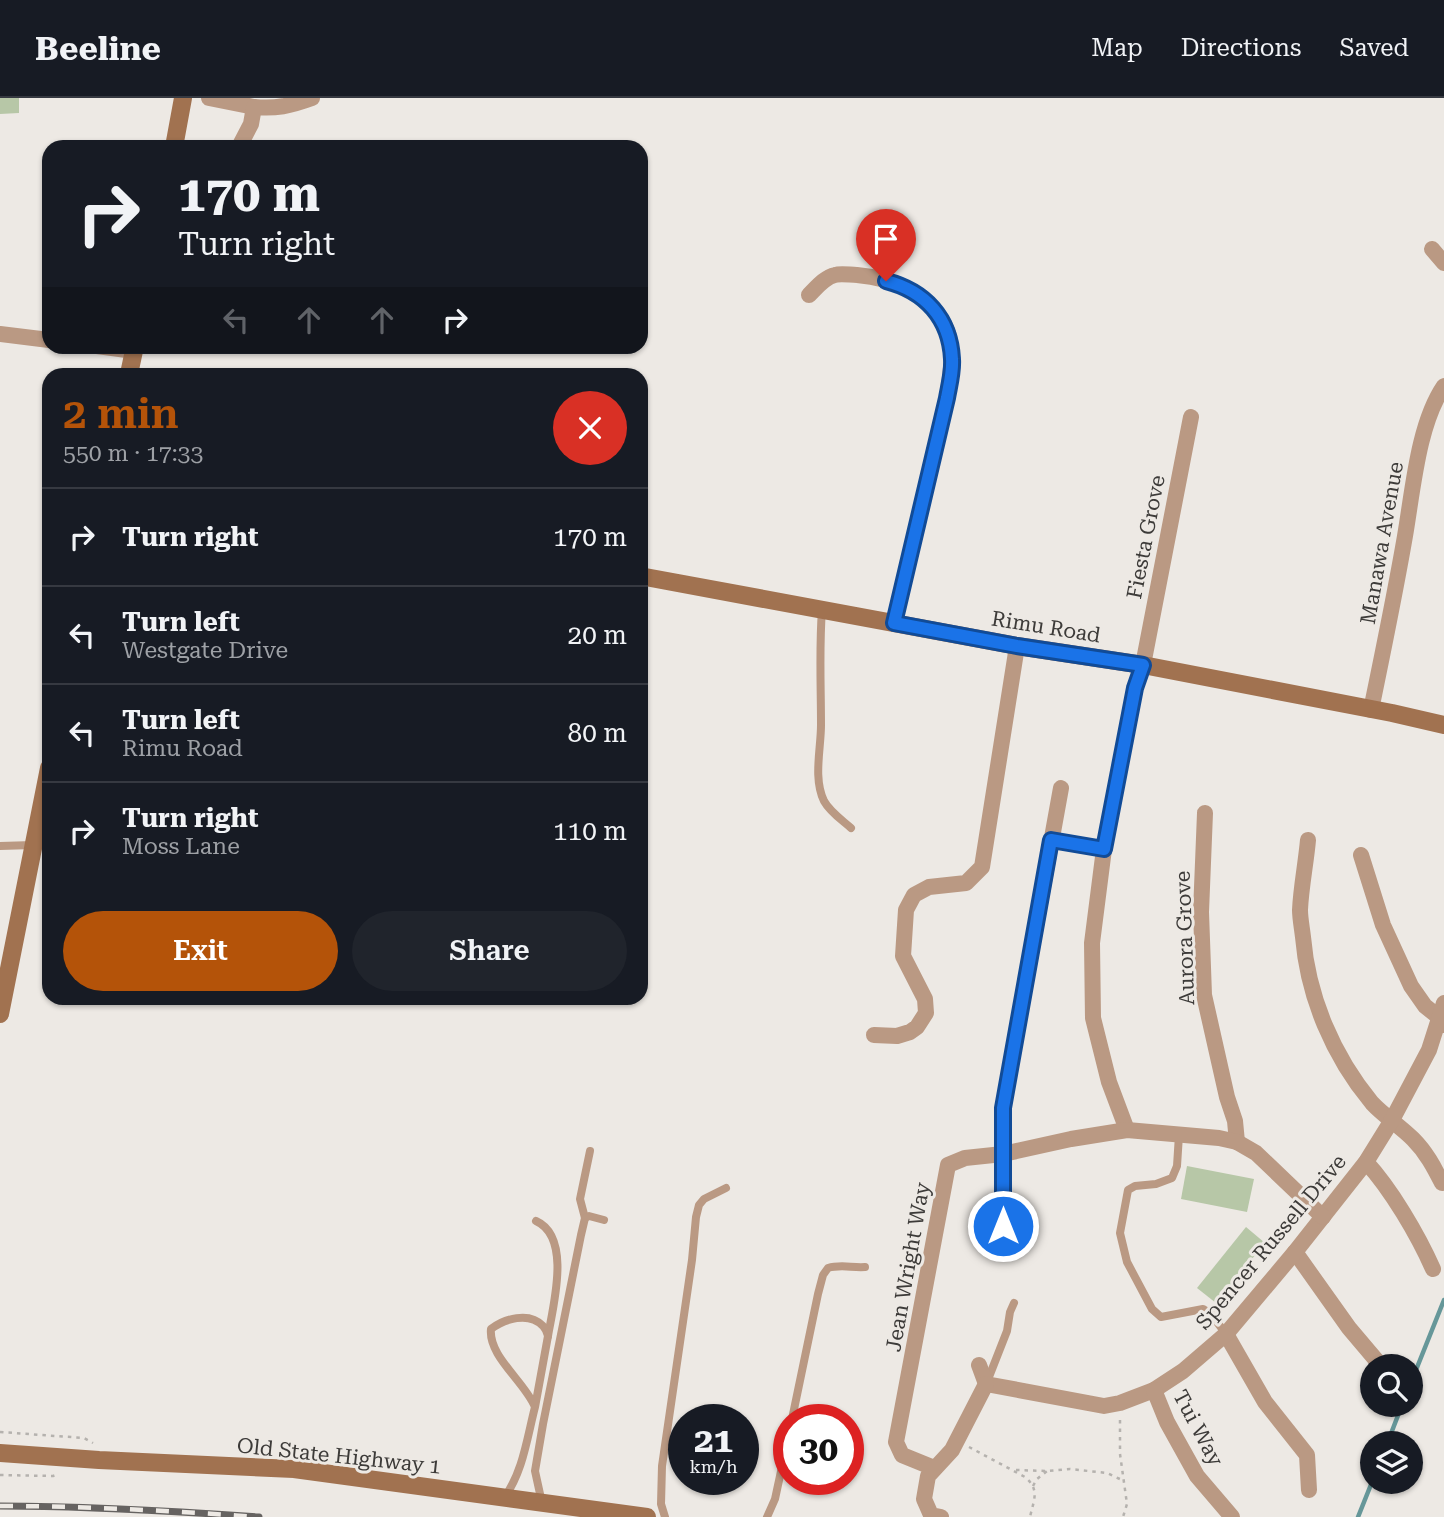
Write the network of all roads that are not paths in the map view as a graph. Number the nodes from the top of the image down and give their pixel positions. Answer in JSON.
{"nodes":[{"id":1,"x":183,"y":98,"type":"edge"},
{"id":2,"x":209,"y":98,"type":"edge"},
{"id":3,"x":312,"y":98,"type":"edge"},
{"id":4,"x":254,"y":107,"type":"junction"},
{"id":5,"x":175,"y":140,"type":"edge"},
{"id":6,"x":243,"y":140,"type":"edge"},
{"id":7,"x":1432,"y":249,"type":"dead end"},
{"id":8,"x":1444,"y":263,"type":"edge"},
{"id":9,"x":809,"y":295,"type":"dead end"},
{"id":10,"x":0,"y":334,"type":"edge"},
{"id":11,"x":42,"y":339,"type":"edge"},
{"id":12,"x":1444,"y":386,"type":"edge"},
{"id":13,"x":1191,"y":416,"type":"dead end"},
{"id":14,"x":648,"y":577,"type":"edge"},
{"id":15,"x":822,"y":610,"type":"junction"},
{"id":16,"x":894,"y":623,"type":"junction"},
{"id":17,"x":1017,"y":646,"type":"junction"},
{"id":18,"x":1143,"y":665,"type":"junction"},
{"id":19,"x":1371,"y":710,"type":"junction"},
{"id":20,"x":1444,"y":725,"type":"edge"},
{"id":21,"x":1061,"y":788,"type":"dead end"},
{"id":22,"x":42,"y":802,"type":"edge"},
{"id":23,"x":1205,"y":813,"type":"dead end"},
{"id":24,"x":851,"y":828,"type":"dead end"},
{"id":25,"x":1051,"y":840,"type":"junction"},
{"id":26,"x":1308,"y":840,"type":"dead end"},
{"id":27,"x":33,"y":845,"type":"junction"},
{"id":28,"x":0,"y":846,"type":"edge"},
{"id":29,"x":1104,"y":849,"type":"junction"},
{"id":30,"x":1361,"y":855,"type":"dead end"},
{"id":31,"x":3,"y":983,"type":"edge"},
{"id":32,"x":0,"y":1014,"type":"edge"},
{"id":33,"x":1443,"y":1015,"type":"edge"},
{"id":34,"x":874,"y":1035,"type":"dead end"},
{"id":35,"x":1392,"y":1121,"type":"junction"},
{"id":36,"x":1127,"y":1130,"type":"junction"},
{"id":37,"x":1178,"y":1135,"type":"junction"},
{"id":38,"x":1237,"y":1142,"type":"junction"},
{"id":39,"x":590,"y":1151,"type":"dead end"},
{"id":40,"x":1003,"y":1154,"type":"junction"},
{"id":41,"x":1366,"y":1162,"type":"junction"},
{"id":42,"x":1442,"y":1183,"type":"dead end"},
{"id":43,"x":726,"y":1188,"type":"dead end"},
{"id":44,"x":1324,"y":1217,"type":"junction"},
{"id":45,"x":585,"y":1218,"type":"junction"},
{"id":46,"x":604,"y":1220,"type":"dead end"},
{"id":47,"x":536,"y":1221,"type":"dead end"},
{"id":48,"x":1003,"y":1226,"type":"dead end"},
{"id":49,"x":1295,"y":1252,"type":"junction"},
{"id":50,"x":865,"y":1266,"type":"dead end"},
{"id":51,"x":1433,"y":1269,"type":"dead end"},
{"id":52,"x":1014,"y":1303,"type":"dead end"},
{"id":53,"x":1226,"y":1334,"type":"junction"},
{"id":54,"x":548,"y":1336,"type":"junction"},
{"id":55,"x":1371,"y":1354,"type":"edge"},
{"id":56,"x":979,"y":1365,"type":"dead end"},
{"id":57,"x":986,"y":1384,"type":"junction"},
{"id":58,"x":1154,"y":1390,"type":"junction"},
{"id":59,"x":795,"y":1404,"type":"edge"},
{"id":60,"x":535,"y":1407,"type":"junction"},
{"id":61,"x":0,"y":1452,"type":"edge"},
{"id":62,"x":934,"y":1468,"type":"junction"},
{"id":63,"x":1309,"y":1490,"type":"dead end"},
{"id":64,"x":776,"y":1495,"type":"edge"},
{"id":65,"x":504,"y":1498,"type":"junction"},
{"id":66,"x":542,"y":1503,"type":"junction"},
{"id":67,"x":647,"y":1517,"type":"edge"},
{"id":68,"x":665,"y":1517,"type":"edge"},
{"id":69,"x":767,"y":1517,"type":"edge"},
{"id":70,"x":941,"y":1517,"type":"edge"},
{"id":71,"x":1232,"y":1517,"type":"edge"}],
"edges":[{"from":1,"to":5,"type":"main road"},
{"from":2,"to":4,"type":"street"},
{"from":3,"to":4,"type":"street"},
{"from":4,"to":6,"type":"street"},
{"from":7,"to":8,"type":"street"},
{"from":9,"to":16,"type":"street"},
{"from":10,"to":11,"type":"street"},
{"from":12,"to":19,"type":"street","name":"Manawa Avenue"},
{"from":13,"to":18,"type":"street","name":"Fiesta Grove"},
{"from":14,"to":15,"type":"main road","name":"Rimu Road"},
{"from":15,"to":16,"type":"main road","name":"Rimu Road"},
{"from":15,"to":24,"type":"lane"},
{"from":16,"to":17,"type":"main road","name":"Rimu Road"},
{"from":17,"to":18,"type":"main road","name":"Rimu Road"},
{"from":17,"to":34,"type":"street"},
{"from":18,"to":19,"type":"main road","name":"Rimu Road"},
{"from":18,"to":29,"type":"street","name":"Fiesta Grove"},
{"from":19,"to":20,"type":"main road","name":"Rimu Road"},
{"from":21,"to":25,"type":"street"},
{"from":22,"to":27,"type":"main road"},
{"from":23,"to":38,"type":"street","name":"Aurora Grove"},
{"from":25,"to":29,"type":"street"},
{"from":25,"to":40,"type":"street"},
{"from":26,"to":35,"type":"street"},
{"from":27,"to":28,"type":"lane"},
{"from":27,"to":31,"type":"main road"},
{"from":29,"to":36,"type":"street","name":"Fiesta Grove"},
{"from":30,"to":33,"type":"street"},
{"from":31,"to":32,"type":"main road"},
{"from":33,"to":35,"type":"street","name":"Spencer Russell Drive"},
{"from":35,"to":41,"type":"street","name":"Spencer Russell Drive"},
{"from":35,"to":42,"type":"street"},
{"from":36,"to":37,"type":"street","name":"Jean Wright Way"},
{"from":36,"to":40,"type":"street","name":"Jean Wright Way"},
{"from":37,"to":38,"type":"street","name":"Jean Wright Way"},
{"from":37,"to":53,"type":"lane"},
{"from":38,"to":44,"type":"street","name":"Jean Wright Way"},
{"from":39,"to":45,"type":"lane"},
{"from":40,"to":48,"type":"street"},
{"from":40,"to":62,"type":"street","name":"Jean Wright Way"},
{"from":41,"to":44,"type":"street","name":"Spencer Russell Drive"},
{"from":41,"to":51,"type":"street"},
{"from":43,"to":68,"type":"lane"},
{"from":44,"to":49,"type":"street","name":"Spencer Russell Drive"},
{"from":45,"to":46,"type":"lane"},
{"from":45,"to":66,"type":"lane"},
{"from":47,"to":54,"type":"lane"},
{"from":49,"to":53,"type":"street","name":"Spencer Russell Drive"},
{"from":49,"to":55,"type":"street"},
{"from":50,"to":59,"type":"lane"},
{"from":52,"to":57,"type":"lane"},
{"from":53,"to":58,"type":"street","name":"Spencer Russell Drive"},
{"from":53,"to":63,"type":"street"},
{"from":54,"to":60,"type":"lane"},
{"from":54,"to":60,"type":"lane"},
{"from":56,"to":57,"type":"street"},
{"from":57,"to":58,"type":"street","name":"Spencer Russell Drive"},
{"from":57,"to":62,"type":"street"},
{"from":58,"to":71,"type":"street","name":"Tui Way"},
{"from":60,"to":65,"type":"lane"},
{"from":61,"to":65,"type":"main road","name":"Old State Highway 1"},
{"from":62,"to":70,"type":"street"},
{"from":64,"to":69,"type":"lane"},
{"from":65,"to":66,"type":"main road","name":"Old State Highway 1"},
{"from":66,"to":67,"type":"main road","name":"Old State Highway 1"}]}
